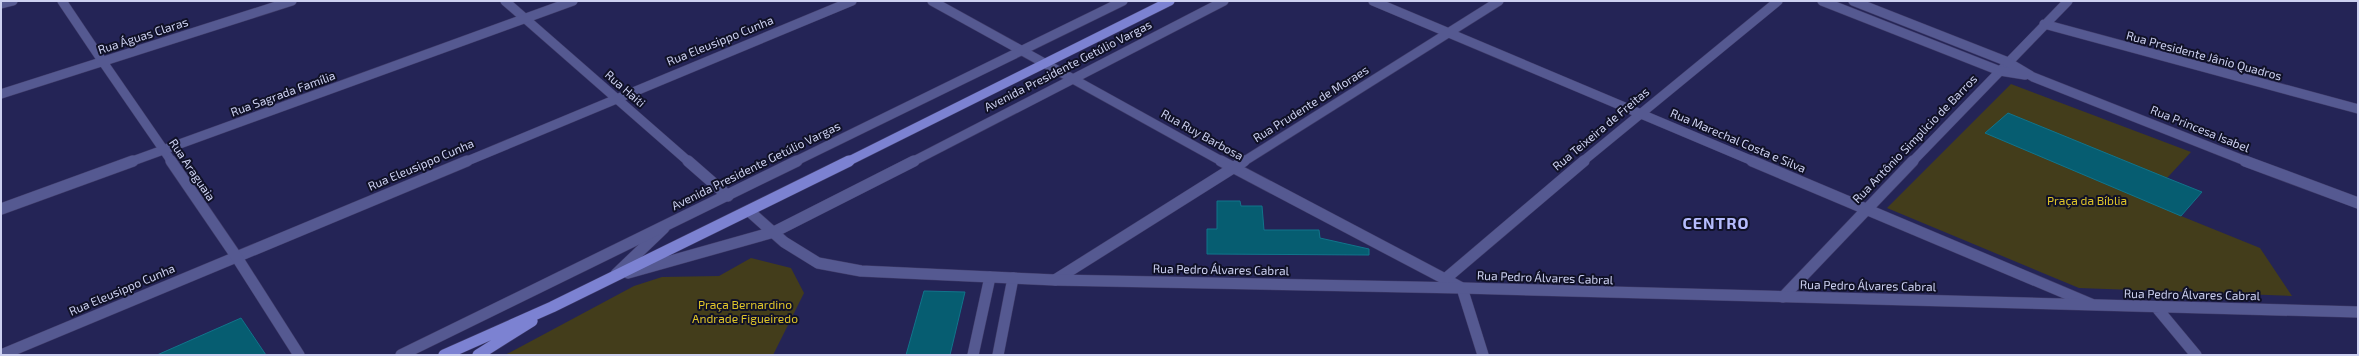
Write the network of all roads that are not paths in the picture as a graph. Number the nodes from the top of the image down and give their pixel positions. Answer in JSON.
{"nodes":[{"id":1,"x":13,"y":1,"type":"edge"},
{"id":2,"x":62,"y":1,"type":"edge"},
{"id":3,"x":292,"y":1,"type":"edge"},
{"id":4,"x":505,"y":1,"type":"edge"},
{"id":5,"x":573,"y":1,"type":"edge"},
{"id":6,"x":852,"y":1,"type":"edge"},
{"id":7,"x":932,"y":1,"type":"edge"},
{"id":8,"x":1123,"y":1,"type":"edge"},
{"id":9,"x":1170,"y":1,"type":"edge"},
{"id":10,"x":1224,"y":1,"type":"edge"},
{"id":11,"x":1372,"y":1,"type":"edge"},
{"id":12,"x":1499,"y":1,"type":"edge"},
{"id":13,"x":1778,"y":1,"type":"edge"},
{"id":14,"x":1822,"y":1,"type":"edge"},
{"id":15,"x":1853,"y":1,"type":"edge"},
{"id":16,"x":2068,"y":1,"type":"edge"},
{"id":17,"x":1,"y":4,"type":"edge"},
{"id":18,"x":525,"y":18,"type":"junction"},
{"id":19,"x":2044,"y":24,"type":"junction"},
{"id":20,"x":1448,"y":33,"type":"junction"},
{"id":21,"x":1024,"y":50,"type":"junction"},
{"id":22,"x":103,"y":62,"type":"junction"},
{"id":23,"x":2008,"y":62,"type":"junction"},
{"id":24,"x":1047,"y":63,"type":"junction"},
{"id":25,"x":2000,"y":71,"type":"junction"},
{"id":26,"x":2033,"y":77,"type":"junction"},
{"id":27,"x":1075,"y":79,"type":"junction"},
{"id":28,"x":1,"y":94,"type":"edge"},
{"id":29,"x":616,"y":98,"type":"junction"},
{"id":30,"x":2358,"y":109,"type":"edge"},
{"id":31,"x":1640,"y":113,"type":"junction"},
{"id":32,"x":163,"y":150,"type":"junction"},
{"id":33,"x":1234,"y":168,"type":"junction"},
{"id":34,"x":728,"y":196,"type":"junction"},
{"id":35,"x":2358,"y":203,"type":"edge"},
{"id":36,"x":1,"y":209,"type":"edge"},
{"id":37,"x":1865,"y":210,"type":"junction"},
{"id":38,"x":749,"y":211,"type":"junction"},
{"id":39,"x":667,"y":225,"type":"junction"},
{"id":40,"x":774,"y":232,"type":"junction"},
{"id":41,"x":236,"y":256,"type":"junction"},
{"id":42,"x":613,"y":277,"type":"junction"},
{"id":43,"x":990,"y":277,"type":"junction"},
{"id":44,"x":1013,"y":278,"type":"junction"},
{"id":45,"x":1055,"y":280,"type":"junction"},
{"id":46,"x":1444,"y":280,"type":"junction"},
{"id":47,"x":1462,"y":288,"type":"junction"},
{"id":48,"x":1783,"y":297,"type":"junction"},
{"id":49,"x":2094,"y":305,"type":"junction"},
{"id":50,"x":552,"y":307,"type":"junction"},
{"id":51,"x":2156,"y":307,"type":"junction"},
{"id":52,"x":2358,"y":312,"type":"edge"},
{"id":53,"x":1,"y":355,"type":"edge"},
{"id":54,"x":299,"y":355,"type":"edge"},
{"id":55,"x":401,"y":355,"type":"edge"},
{"id":56,"x":444,"y":355,"type":"edge"},
{"id":57,"x":478,"y":355,"type":"edge"},
{"id":58,"x":973,"y":355,"type":"edge"},
{"id":59,"x":998,"y":355,"type":"edge"},
{"id":60,"x":1483,"y":355,"type":"edge"},
{"id":61,"x":2196,"y":355,"type":"edge"}],
"edges":[{"from":1,"to":17,"type":"street"},
{"from":2,"to":22,"type":"street","name":"Rua Araguaia"},
{"from":3,"to":22,"type":"street","name":"Rua Águas Claras"},
{"from":4,"to":18,"type":"street","name":"Rua Haiti"},
{"from":5,"to":18,"type":"street","name":"Rua Sagrada Família"},
{"from":6,"to":29,"type":"street","name":"Rua Eleusippo Cunha"},
{"from":7,"to":21,"type":"street","name":"Rua Ruy Barbosa"},
{"from":8,"to":21,"type":"street","name":"Avenida Presidente Getúlio Vargas"},
{"from":9,"to":24,"type":"main road","name":"Avenida Presidente Getúlio Vargas"},
{"from":10,"to":27,"type":"street","name":"Avenida Presidente Getúlio Vargas"},
{"from":11,"to":20,"type":"street","name":"Rua Marechal Costa e Silva"},
{"from":12,"to":20,"type":"street","name":"Rua Prudente de Moraes"},
{"from":13,"to":31,"type":"street","name":"Rua Teixeira de Freitas"},
{"from":14,"to":25,"type":"street","name":"Rua Princesa Isabel"},
{"from":15,"to":23,"type":"street","name":"Rua Princesa Isabel"},
{"from":16,"to":19,"type":"street","name":"Rua Antônio Simplicio de Barros"},
{"from":18,"to":29,"type":"street","name":"Rua Haiti"},
{"from":18,"to":32,"type":"street","name":"Rua Sagrada Família"},
{"from":19,"to":23,"type":"street","name":"Rua Antônio Simplicio de Barros"},
{"from":19,"to":30,"type":"street","name":"Rua Presidente Jânio Quadros"},
{"from":20,"to":31,"type":"street","name":"Rua Marechal Costa e Silva"},
{"from":20,"to":33,"type":"street","name":"Rua Prudente de Moraes"},
{"from":21,"to":24,"type":"street","name":"Rua Ruy Barbosa"},
{"from":21,"to":34,"type":"street","name":"Avenida Presidente Getúlio Vargas"},
{"from":22,"to":28,"type":"street","name":"Rua Águas Claras"},
{"from":22,"to":32,"type":"street","name":"Rua Araguaia"},
{"from":23,"to":25,"type":"street","name":"Rua Antônio Simplicio de Barros"},
{"from":23,"to":26,"type":"street","name":"Rua Princesa Isabel"},
{"from":24,"to":27,"type":"street","name":"Rua Ruy Barbosa"},
{"from":24,"to":38,"type":"main road","name":"Avenida Presidente Getúlio Vargas"},
{"from":25,"to":26,"type":"street","name":"Rua Princesa Isabel"},
{"from":25,"to":37,"type":"street","name":"Rua Antônio Simplicio de Barros"},
{"from":26,"to":35,"type":"street","name":"Rua Princesa Isabel"},
{"from":27,"to":33,"type":"street","name":"Rua Ruy Barbosa"},
{"from":27,"to":40,"type":"street","name":"Avenida Presidente Getúlio Vargas"},
{"from":29,"to":34,"type":"street","name":"Rua Haiti"},
{"from":29,"to":41,"type":"street","name":"Rua Eleusippo Cunha"},
{"from":31,"to":37,"type":"street","name":"Rua Marechal Costa e Silva"},
{"from":31,"to":46,"type":"street","name":"Rua Teixeira de Freitas"},
{"from":32,"to":36,"type":"street","name":"Rua Sagrada Família"},
{"from":32,"to":41,"type":"street","name":"Rua Araguaia"},
{"from":33,"to":45,"type":"street","name":"Rua Prudente de Moraes"},
{"from":33,"to":46,"type":"street","name":"Rua Ruy Barbosa"},
{"from":34,"to":39,"type":"street","name":"Avenida Presidente Getúlio Vargas"},
{"from":37,"to":48,"type":"street","name":"Rua Antônio Simplicio de Barros"},
{"from":37,"to":49,"type":"street","name":"Rua Marechal Costa e Silva"},
{"from":38,"to":40,"type":"street","name":"Rua Pedro Álvares Cabral"},
{"from":38,"to":42,"type":"main road","name":"Avenida Presidente Getúlio Vargas"},
{"from":39,"to":42,"type":"street"},
{"from":39,"to":55,"type":"street","name":"Avenida Presidente Getúlio Vargas"},
{"from":40,"to":42,"type":"street","name":"Avenida Presidente Getúlio Vargas"},
{"from":40,"to":43,"type":"street","name":"Rua Pedro Álvares Cabral"},
{"from":41,"to":53,"type":"street","name":"Rua Eleusippo Cunha"},
{"from":41,"to":54,"type":"street","name":"Rua Araguaia"},
{"from":42,"to":50,"type":"main road","name":"Avenida Presidente Getúlio Vargas"},
{"from":43,"to":44,"type":"street","name":"Rua Pedro Álvares Cabral"},
{"from":43,"to":58,"type":"street"},
{"from":44,"to":45,"type":"street","name":"Rua Pedro Álvares Cabral"},
{"from":44,"to":59,"type":"street"},
{"from":45,"to":47,"type":"street","name":"Rua Pedro Álvares Cabral"},
{"from":46,"to":47,"type":"street","name":"Rua Ruy Barbosa"},
{"from":47,"to":48,"type":"street","name":"Rua Pedro Álvares Cabral"},
{"from":47,"to":60,"type":"street"},
{"from":48,"to":49,"type":"street","name":"Rua Pedro Álvares Cabral"},
{"from":49,"to":51,"type":"street","name":"Rua Pedro Álvares Cabral"},
{"from":50,"to":56,"type":"main road","name":"Avenida Presidente Getúlio Vargas"},
{"from":50,"to":57,"type":"main road","name":"Avenida Presidente Getúlio Vargas"},
{"from":51,"to":52,"type":"street","name":"Rua Pedro Álvares Cabral"},
{"from":51,"to":61,"type":"street"}]}
